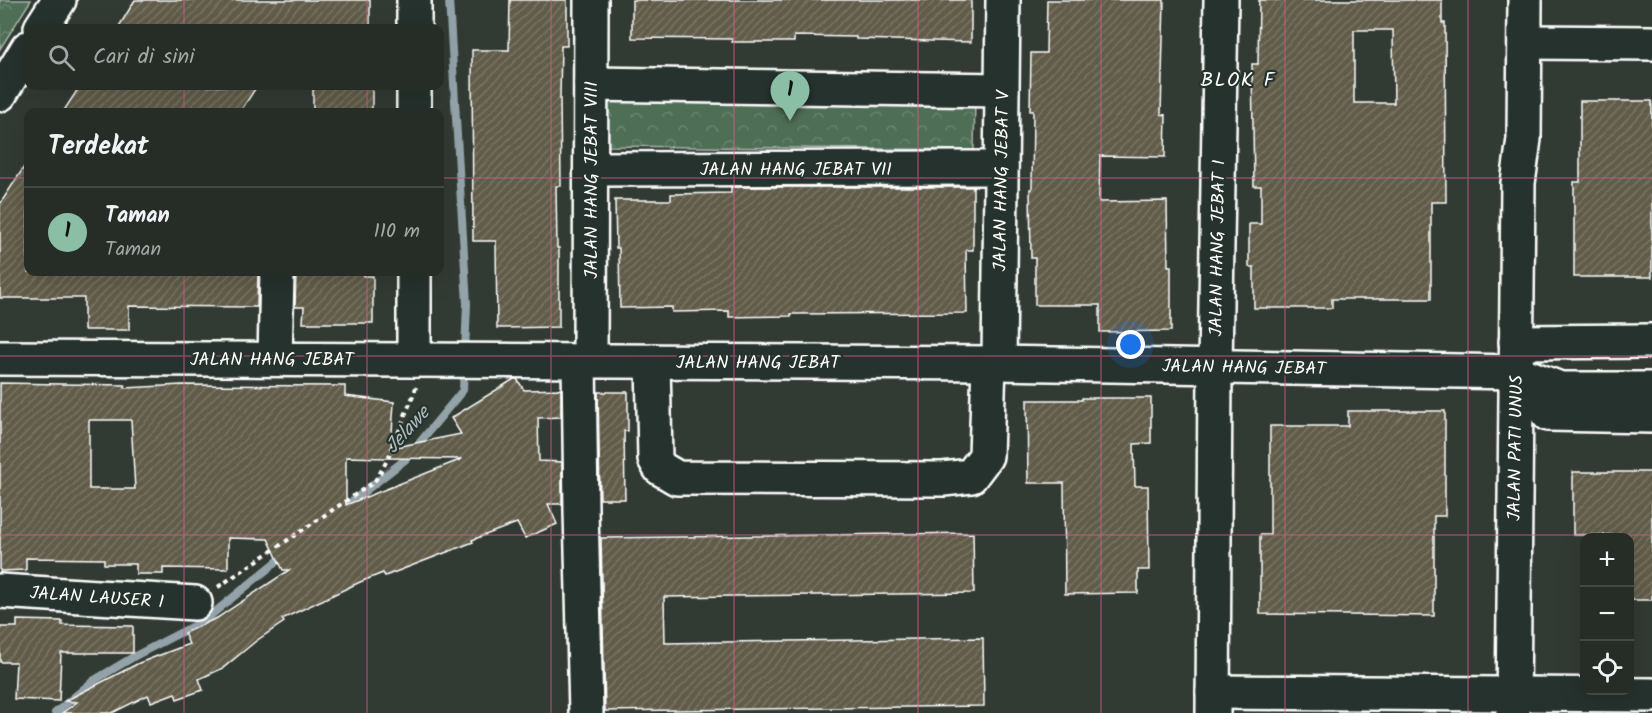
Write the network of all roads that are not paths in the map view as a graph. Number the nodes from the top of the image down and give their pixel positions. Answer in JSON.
{"nodes":[{"id":1,"x":59,"y":0,"type":"edge"},
{"id":2,"x":414,"y":0,"type":"edge"},
{"id":3,"x":591,"y":0,"type":"edge"},
{"id":4,"x":1003,"y":0,"type":"edge"},
{"id":5,"x":1221,"y":0,"type":"edge"},
{"id":6,"x":1503,"y":0,"type":"edge"},
{"id":7,"x":1525,"y":0,"type":"edge"},
{"id":8,"x":44,"y":24,"type":"edge"},
{"id":9,"x":414,"y":24,"type":"edge"},
{"id":10,"x":1526,"y":42,"type":"junction"},
{"id":11,"x":1652,"y":43,"type":"edge"},
{"id":12,"x":24,"y":55,"type":"edge"},
{"id":13,"x":591,"y":84,"type":"junction"},
{"id":14,"x":414,"y":90,"type":"edge"},
{"id":15,"x":1002,"y":90,"type":"junction"},
{"id":16,"x":0,"y":94,"type":"edge"},
{"id":17,"x":414,"y":108,"type":"edge"},
{"id":18,"x":1001,"y":168,"type":"junction"},
{"id":19,"x":591,"y":169,"type":"junction"},
{"id":20,"x":1518,"y":183,"type":"junction"},
{"id":21,"x":277,"y":276,"type":"edge"},
{"id":22,"x":414,"y":276,"type":"edge"},
{"id":23,"x":1652,"y":341,"type":"edge"},
{"id":24,"x":0,"y":358,"type":"edge"},
{"id":25,"x":274,"y":359,"type":"junction"},
{"id":26,"x":1516,"y":359,"type":"junction"},
{"id":27,"x":425,"y":360,"type":"junction"},
{"id":28,"x":585,"y":361,"type":"junction"},
{"id":29,"x":653,"y":361,"type":"junction"},
{"id":30,"x":1652,"y":362,"type":"edge"},
{"id":31,"x":994,"y":363,"type":"junction"},
{"id":32,"x":1215,"y":366,"type":"junction"},
{"id":33,"x":1652,"y":389,"type":"edge"},
{"id":34,"x":1652,"y":416,"type":"edge"},
{"id":35,"x":0,"y":591,"type":"edge"},
{"id":36,"x":195,"y":603,"type":"road end"},
{"id":37,"x":1652,"y":695,"type":"edge"},
{"id":38,"x":1213,"y":703,"type":"edge"},
{"id":39,"x":1513,"y":704,"type":"edge"},
{"id":40,"x":586,"y":713,"type":"edge"}],
"edges":[{"from":1,"to":8,"type":"street"},
{"from":2,"to":9,"type":"street"},
{"from":3,"to":13,"type":"street","name":"JALAN HANG JEBAT VIII"},
{"from":4,"to":15,"type":"street","name":"JALAN HANG JEBAT V"},
{"from":5,"to":32,"type":"street","name":"JALAN HANG JEBAT I"},
{"from":6,"to":20,"type":"street","name":"JALAN PATI UNUS"},
{"from":7,"to":10,"type":"street","name":"JALAN PATI UNUS"},
{"from":10,"to":11,"type":"street"},
{"from":10,"to":20,"type":"street","name":"JALAN PATI UNUS"},
{"from":12,"to":16,"type":"street"},
{"from":13,"to":15,"type":"street"},
{"from":13,"to":19,"type":"street","name":"JALAN HANG JEBAT VIII"},
{"from":14,"to":17,"type":"street"},
{"from":15,"to":18,"type":"street","name":"JALAN HANG JEBAT V"},
{"from":18,"to":19,"type":"street","name":"JALAN HANG JEBAT VII"},
{"from":18,"to":31,"type":"street","name":"JALAN HANG JEBAT V"},
{"from":19,"to":28,"type":"street","name":"JALAN HANG JEBAT VIII"},
{"from":20,"to":26,"type":"street","name":"JALAN PATI UNUS"},
{"from":21,"to":25,"type":"street"},
{"from":22,"to":27,"type":"street"},
{"from":23,"to":26,"type":"street"},
{"from":24,"to":25,"type":"street","name":"JALAN HANG JEBAT"},
{"from":25,"to":27,"type":"street","name":"JALAN HANG JEBAT"},
{"from":26,"to":30,"type":"street"},
{"from":26,"to":32,"type":"street","name":"JALAN HANG JEBAT"},
{"from":26,"to":33,"type":"street"},
{"from":26,"to":34,"type":"street"},
{"from":26,"to":39,"type":"street","name":"JALAN PATI UNUS"},
{"from":27,"to":28,"type":"street","name":"JALAN HANG JEBAT"},
{"from":28,"to":29,"type":"street","name":"JALAN HANG JEBAT"},
{"from":28,"to":40,"type":"street","name":"JALAN HANG JEBAT VIII"},
{"from":29,"to":31,"type":"street","name":"JALAN HANG JEBAT"},
{"from":29,"to":31,"type":"street","name":"JALAN HANG JEBAT V"},
{"from":31,"to":32,"type":"street","name":"JALAN HANG JEBAT"},
{"from":32,"to":38,"type":"street","name":"JALAN HANG JEBAT I"},
{"from":35,"to":36,"type":"street","name":"JALAN LAUSER 1"},
{"from":37,"to":39,"type":"street"},
{"from":38,"to":39,"type":"street"}]}
